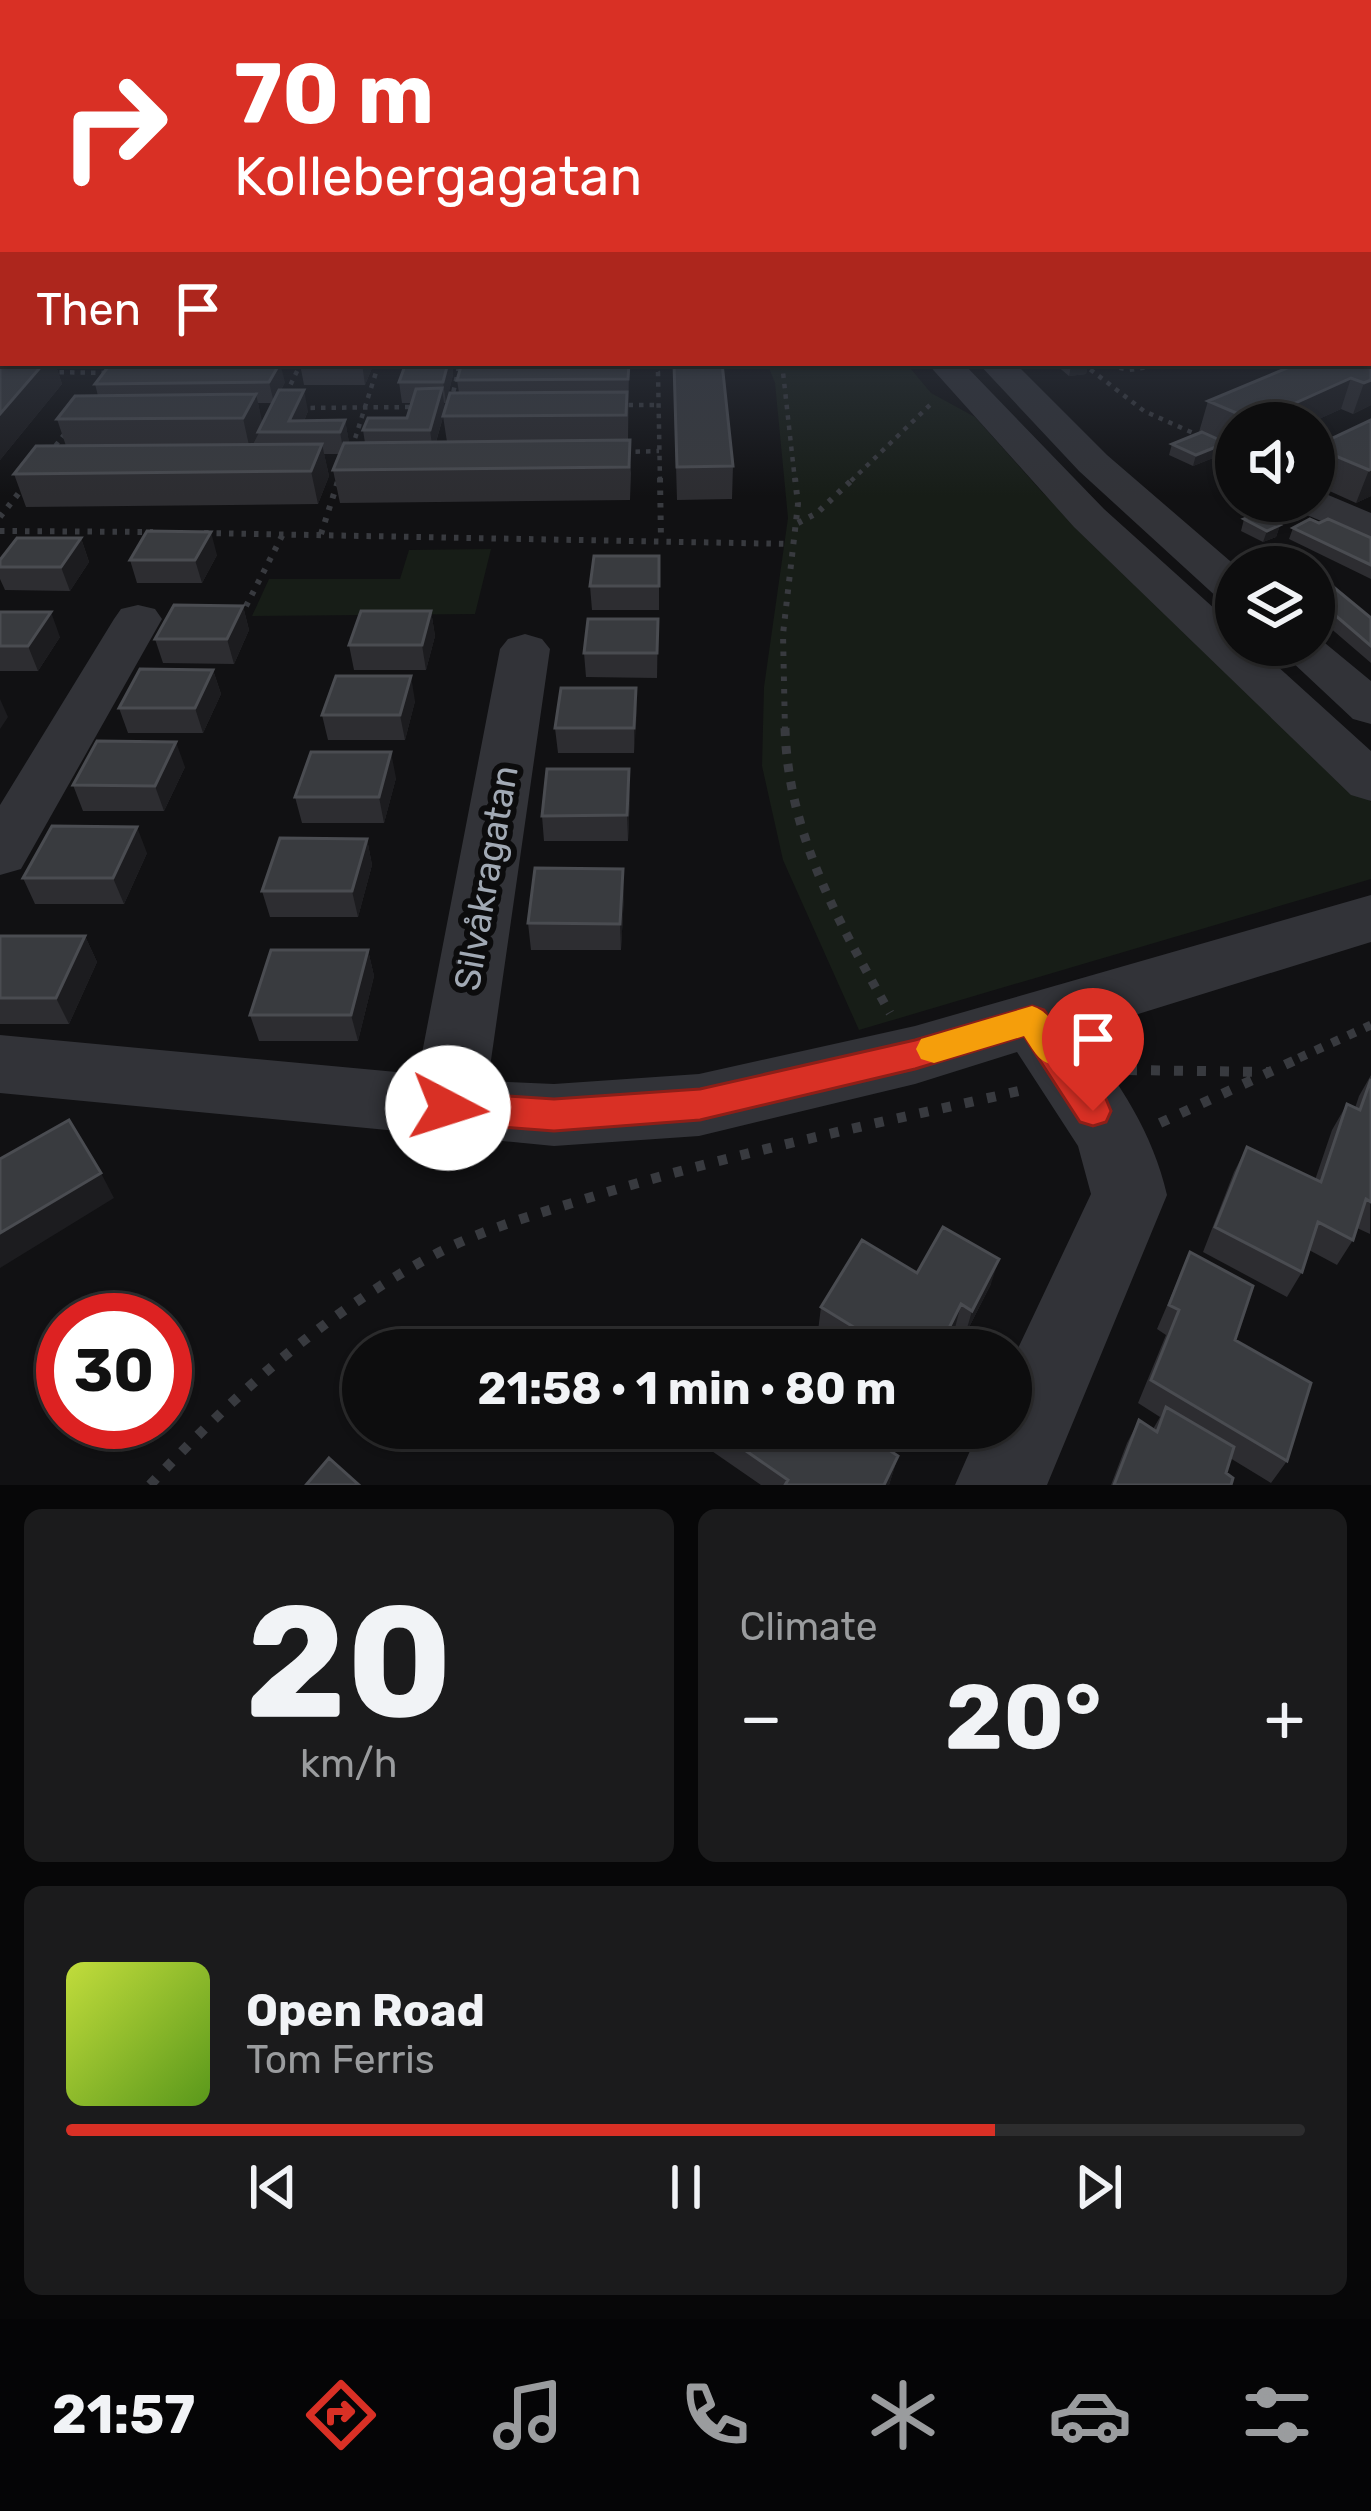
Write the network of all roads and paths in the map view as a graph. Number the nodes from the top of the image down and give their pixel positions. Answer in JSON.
{"nodes":[{"id":1,"x":52,"y":366,"type":"edge"},
{"id":2,"x":117,"y":366,"type":"edge"},
{"id":3,"x":298,"y":366,"type":"edge"},
{"id":4,"x":378,"y":366,"type":"edge"},
{"id":5,"x":459,"y":366,"type":"edge"},
{"id":6,"x":654,"y":366,"type":"edge"},
{"id":7,"x":782,"y":366,"type":"edge"},
{"id":8,"x":998,"y":366,"type":"edge"},
{"id":9,"x":1086,"y":366,"type":"edge"},
{"id":10,"x":1112,"y":366,"type":"edge"},
{"id":11,"x":1155,"y":366,"type":"edge"},
{"id":12,"x":32,"y":372,"type":"edge"},
{"id":13,"x":47,"y":372,"type":"junction"},
{"id":14,"x":112,"y":373,"type":"junction"},
{"id":15,"x":941,"y":380,"type":"edge"},
{"id":16,"x":97,"y":392,"type":"edge"},
{"id":17,"x":659,"y":405,"type":"junction"},
{"id":18,"x":429,"y":406,"type":"edge"},
{"id":19,"x":450,"y":406,"type":"edge"},
{"id":20,"x":612,"y":406,"type":"edge"},
{"id":21,"x":365,"y":407,"type":"junction"},
{"id":22,"x":70,"y":426,"type":"edge"},
{"id":23,"x":1215,"y":443,"type":"edge"},
{"id":24,"x":659,"y":451,"type":"junction"},
{"id":25,"x":615,"y":452,"type":"edge"},
{"id":26,"x":65,"y":459,"type":"edge"},
{"id":27,"x":33,"y":474,"type":"edge"},
{"id":28,"x":1335,"y":513,"type":"edge"},
{"id":29,"x":0,"y":517,"type":"edge"},
{"id":30,"x":797,"y":523,"type":"junction"},
{"id":31,"x":0,"y":530,"type":"edge"},
{"id":32,"x":1371,"y":530,"type":"edge"},
{"id":33,"x":165,"y":532,"type":"edge"},
{"id":34,"x":189,"y":532,"type":"edge"},
{"id":35,"x":283,"y":534,"type":"junction"},
{"id":36,"x":321,"y":534,"type":"junction"},
{"id":37,"x":661,"y":540,"type":"junction"},
{"id":38,"x":791,"y":544,"type":"junction"},
{"id":39,"x":1215,"y":572,"type":"edge"},
{"id":40,"x":223,"y":612,"type":"edge"},
{"id":41,"x":138,"y":619,"type":"dead end"},
{"id":42,"x":525,"y":649,"type":"dead end"},
{"id":43,"x":1323,"y":666,"type":"edge"},
{"id":44,"x":1371,"y":708,"type":"edge"},
{"id":45,"x":1371,"y":782,"type":"edge"},
{"id":46,"x":0,"y":854,"type":"edge"},
{"id":47,"x":1371,"y":918,"type":"edge"},
{"id":48,"x":1032,"y":1020,"type":"junction"},
{"id":49,"x":1371,"y":1025,"type":"edge"},
{"id":50,"x":915,"y":1054,"type":"junction"},
{"id":51,"x":0,"y":1064,"type":"edge"},
{"id":52,"x":448,"y":1108,"type":"junction"},
{"id":53,"x":1114,"y":1143,"type":"junction"},
{"id":54,"x":150,"y":1485,"type":"edge"},
{"id":55,"x":1001,"y":1485,"type":"edge"}],
"edges":[{"from":1,"to":13,"type":"path"},
{"from":2,"to":14,"type":"path"},
{"from":3,"to":21,"type":"path"},
{"from":4,"to":21,"type":"path"},
{"from":5,"to":19,"type":"path"},
{"from":6,"to":17,"type":"path"},
{"from":7,"to":30,"type":"path"},
{"from":8,"to":39,"type":"street"},
{"from":9,"to":23,"type":"path"},
{"from":10,"to":11,"type":"path"},
{"from":12,"to":13,"type":"path"},
{"from":13,"to":14,"type":"path"},
{"from":14,"to":16,"type":"path"},
{"from":15,"to":30,"type":"path"},
{"from":15,"to":45,"type":"street"},
{"from":17,"to":20,"type":"path"},
{"from":17,"to":24,"type":"path"},
{"from":18,"to":21,"type":"path"},
{"from":21,"to":36,"type":"path"},
{"from":22,"to":26,"type":"path"},
{"from":24,"to":25,"type":"path"},
{"from":24,"to":37,"type":"path"},
{"from":27,"to":29,"type":"path"},
{"from":28,"to":32,"type":"street"},
{"from":30,"to":38,"type":"path"},
{"from":31,"to":33,"type":"path"},
{"from":34,"to":35,"type":"path"},
{"from":35,"to":36,"type":"path"},
{"from":35,"to":40,"type":"path"},
{"from":36,"to":37,"type":"path"},
{"from":37,"to":38,"type":"path"},
{"from":38,"to":50,"type":"path"},
{"from":41,"to":46,"type":"street"},
{"from":42,"to":52,"type":"street","name":"Silvåkragatan"},
{"from":43,"to":44,"type":"street"},
{"from":47,"to":48,"type":"street"},
{"from":48,"to":50,"type":"street"},
{"from":48,"to":53,"type":"street"},
{"from":49,"to":53,"type":"path"},
{"from":50,"to":52,"type":"street"},
{"from":50,"to":54,"type":"path"},
{"from":51,"to":52,"type":"street"},
{"from":53,"to":55,"type":"street"}]}
